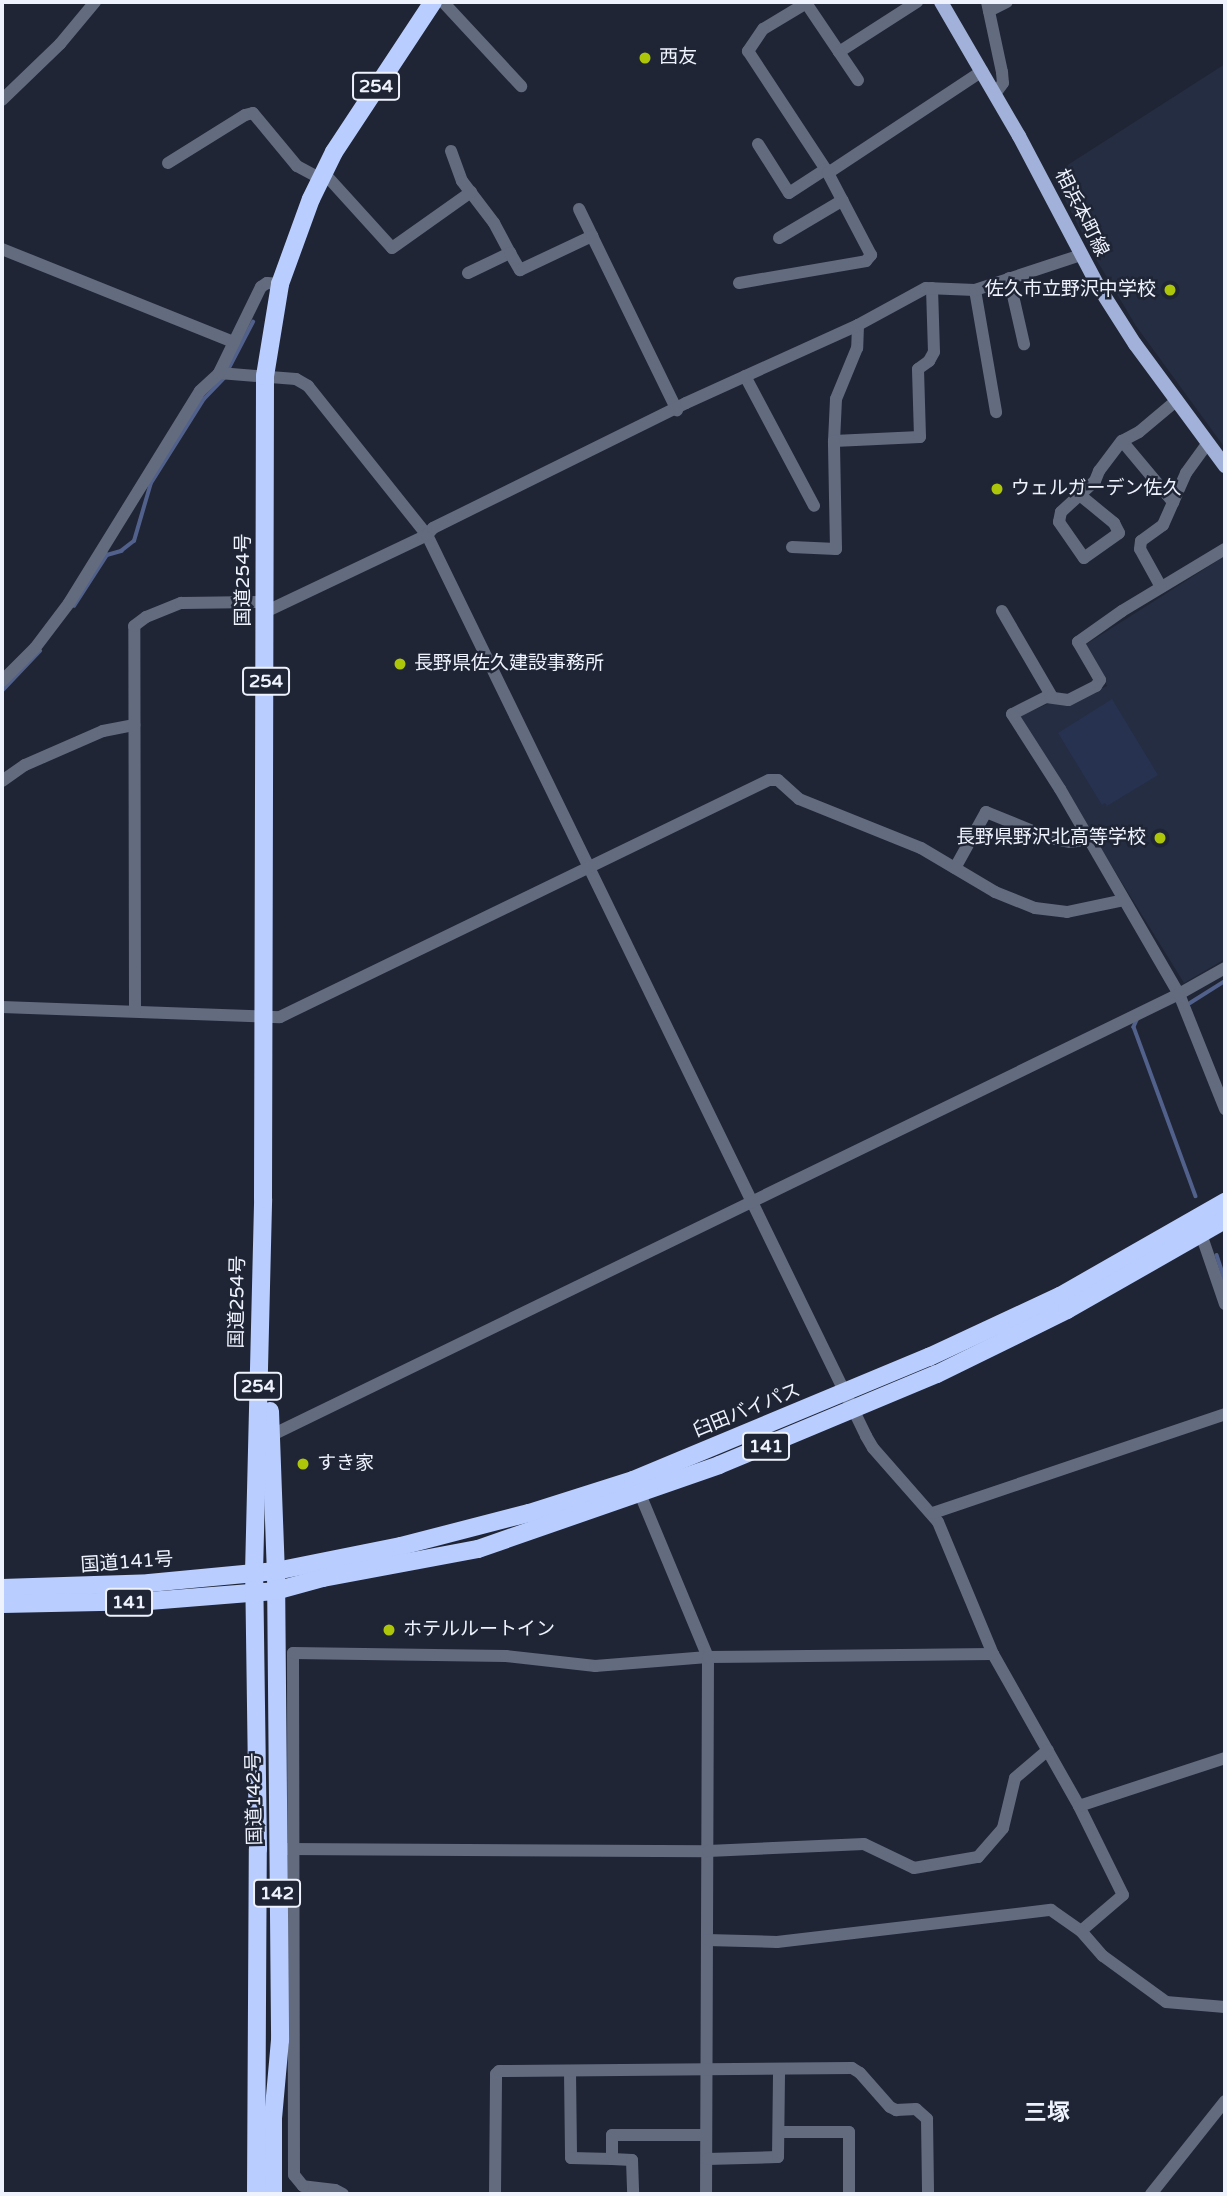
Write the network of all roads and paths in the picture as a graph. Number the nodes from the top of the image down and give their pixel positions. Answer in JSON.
{"nodes":[{"id":1,"x":95,"y":2,"type":"edge"},
{"id":2,"x":433,"y":2,"type":"edge"},
{"id":3,"x":443,"y":2,"type":"edge"},
{"id":4,"x":807,"y":2,"type":"edge"},
{"id":5,"x":918,"y":2,"type":"edge"},
{"id":6,"x":941,"y":2,"type":"edge"},
{"id":7,"x":1007,"y":2,"type":"edge"},
{"id":8,"x":988,"y":6,"type":"edge"},
{"id":9,"x":839,"y":52,"type":"junction"},
{"id":10,"x":982,"y":71,"type":"junction"},
{"id":11,"x":858,"y":80,"type":"dead end"},
{"id":12,"x":521,"y":86,"type":"dead end"},
{"id":13,"x":995,"y":94,"type":"junction"},
{"id":14,"x":2,"y":100,"type":"edge"},
{"id":15,"x":758,"y":144,"type":"dead end"},
{"id":16,"x":451,"y":151,"type":"dead end"},
{"id":17,"x":168,"y":163,"type":"dead end"},
{"id":18,"x":827,"y":171,"type":"junction"},
{"id":19,"x":322,"y":176,"type":"junction"},
{"id":20,"x":471,"y":192,"type":"junction"},
{"id":21,"x":844,"y":200,"type":"junction"},
{"id":22,"x":579,"y":209,"type":"dead end"},
{"id":23,"x":592,"y":236,"type":"junction"},
{"id":24,"x":779,"y":238,"type":"dead end"},
{"id":25,"x":3,"y":252,"type":"edge"},
{"id":26,"x":510,"y":253,"type":"junction"},
{"id":27,"x":1081,"y":255,"type":"junction"},
{"id":28,"x":468,"y":273,"type":"dead end"},
{"id":29,"x":1009,"y":278,"type":"junction"},
{"id":30,"x":739,"y":283,"type":"dead end"},
{"id":31,"x":280,"y":284,"type":"junction"},
{"id":32,"x":932,"y":288,"type":"junction"},
{"id":33,"x":975,"y":290,"type":"junction"},
{"id":34,"x":858,"y":324,"type":"junction"},
{"id":35,"x":233,"y":342,"type":"junction"},
{"id":36,"x":1024,"y":344,"type":"dead end"},
{"id":37,"x":219,"y":373,"type":"junction"},
{"id":38,"x":265,"y":376,"type":"junction"},
{"id":39,"x":745,"y":376,"type":"junction"},
{"id":40,"x":1177,"y":400,"type":"junction"},
{"id":41,"x":677,"y":410,"type":"junction"},
{"id":42,"x":996,"y":412,"type":"dead end"},
{"id":43,"x":834,"y":441,"type":"junction"},
{"id":44,"x":1122,"y":441,"type":"junction"},
{"id":45,"x":1208,"y":443,"type":"junction"},
{"id":46,"x":1225,"y":466,"type":"edge"},
{"id":47,"x":1081,"y":496,"type":"junction"},
{"id":48,"x":1173,"y":502,"type":"junction"},
{"id":49,"x":814,"y":506,"type":"dead end"},
{"id":50,"x":427,"y":535,"type":"junction"},
{"id":51,"x":792,"y":547,"type":"dead end"},
{"id":52,"x":1225,"y":549,"type":"edge"},
{"id":53,"x":1161,"y":587,"type":"junction"},
{"id":54,"x":265,"y":607,"type":"junction"},
{"id":55,"x":1002,"y":611,"type":"dead end"},
{"id":56,"x":2,"y":681,"type":"edge"},
{"id":57,"x":1052,"y":698,"type":"junction"},
{"id":58,"x":134,"y":725,"type":"junction"},
{"id":59,"x":2,"y":781,"type":"edge"},
{"id":60,"x":1089,"y":839,"type":"junction"},
{"id":61,"x":955,"y":868,"type":"junction"},
{"id":62,"x":588,"y":869,"type":"junction"},
{"id":63,"x":1124,"y":900,"type":"junction"},
{"id":64,"x":1225,"y":968,"type":"edge"},
{"id":65,"x":1179,"y":994,"type":"junction"},
{"id":66,"x":2,"y":1007,"type":"edge"},
{"id":67,"x":135,"y":1011,"type":"junction"},
{"id":68,"x":262,"y":1016,"type":"junction"},
{"id":69,"x":1225,"y":1109,"type":"edge"},
{"id":70,"x":263,"y":1199,"type":"junction"},
{"id":71,"x":753,"y":1202,"type":"junction"},
{"id":72,"x":1225,"y":1202,"type":"edge"},
{"id":73,"x":1225,"y":1220,"type":"edge"},
{"id":74,"x":1200,"y":1234,"type":"junction"},
{"id":75,"x":1225,"y":1304,"type":"edge"},
{"id":76,"x":850,"y":1401,"type":"junction"},
{"id":77,"x":1225,"y":1414,"type":"edge"},
{"id":78,"x":270,"y":1436,"type":"junction"},
{"id":79,"x":640,"y":1494,"type":"junction"},
{"id":80,"x":933,"y":1513,"type":"junction"},
{"id":81,"x":276,"y":1571,"type":"junction"},
{"id":82,"x":254,"y":1573,"type":"junction"},
{"id":83,"x":2,"y":1588,"type":"edge"},
{"id":84,"x":275,"y":1591,"type":"junction"},
{"id":85,"x":256,"y":1593,"type":"junction"},
{"id":86,"x":2,"y":1604,"type":"edge"},
{"id":87,"x":993,"y":1654,"type":"junction"},
{"id":88,"x":708,"y":1657,"type":"junction"},
{"id":89,"x":1048,"y":1751,"type":"junction"},
{"id":90,"x":1225,"y":1758,"type":"edge"},
{"id":91,"x":1079,"y":1806,"type":"junction"},
{"id":92,"x":285,"y":1849,"type":"junction"},
{"id":93,"x":708,"y":1851,"type":"junction"},
{"id":94,"x":1081,"y":1931,"type":"junction"},
{"id":95,"x":706,"y":1940,"type":"junction"},
{"id":96,"x":1225,"y":2007,"type":"edge"},
{"id":97,"x":779,"y":2070,"type":"junction"},
{"id":98,"x":570,"y":2072,"type":"junction"},
{"id":99,"x":706,"y":2072,"type":"junction"},
{"id":100,"x":1225,"y":2101,"type":"edge"},
{"id":101,"x":779,"y":2132,"type":"junction"},
{"id":102,"x":706,"y":2135,"type":"junction"},
{"id":103,"x":612,"y":2158,"type":"junction"},
{"id":104,"x":707,"y":2159,"type":"junction"},
{"id":105,"x":256,"y":2194,"type":"edge"},
{"id":106,"x":273,"y":2194,"type":"edge"},
{"id":107,"x":342,"y":2194,"type":"edge"},
{"id":108,"x":495,"y":2194,"type":"edge"},
{"id":109,"x":633,"y":2194,"type":"edge"},
{"id":110,"x":706,"y":2194,"type":"edge"},
{"id":111,"x":849,"y":2194,"type":"edge"},
{"id":112,"x":928,"y":2194,"type":"edge"},
{"id":113,"x":1151,"y":2194,"type":"edge"}],
"edges":[{"from":1,"to":14,"type":"street"},
{"from":2,"to":19,"type":"highway","name":"国道254号","number":"254"},
{"from":3,"to":12,"type":"street"},
{"from":4,"to":9,"type":"street"},
{"from":4,"to":18,"type":"street"},
{"from":5,"to":9,"type":"street"},
{"from":6,"to":10,"type":"main road","name":"相浜本町線"},
{"from":7,"to":8,"type":"street"},
{"from":8,"to":13,"type":"street"},
{"from":9,"to":11,"type":"street"},
{"from":10,"to":13,"type":"main road","name":"相浜本町線"},
{"from":10,"to":18,"type":"street"},
{"from":13,"to":27,"type":"main road","name":"相浜本町線"},
{"from":15,"to":18,"type":"street"},
{"from":16,"to":20,"type":"street"},
{"from":17,"to":19,"type":"street"},
{"from":18,"to":21,"type":"street"},
{"from":19,"to":20,"type":"street"},
{"from":19,"to":31,"type":"highway","name":"国道254号","number":"254"},
{"from":20,"to":26,"type":"street"},
{"from":21,"to":24,"type":"street"},
{"from":21,"to":30,"type":"street"},
{"from":22,"to":23,"type":"street"},
{"from":23,"to":26,"type":"street"},
{"from":23,"to":41,"type":"street"},
{"from":25,"to":35,"type":"street"},
{"from":26,"to":28,"type":"street"},
{"from":27,"to":29,"type":"street"},
{"from":27,"to":40,"type":"main road","name":"相浜本町線"},
{"from":29,"to":33,"type":"street"},
{"from":29,"to":36,"type":"street"},
{"from":31,"to":35,"type":"street"},
{"from":31,"to":38,"type":"highway","name":"国道254号","number":"254"},
{"from":32,"to":33,"type":"street"},
{"from":32,"to":34,"type":"street"},
{"from":32,"to":43,"type":"street"},
{"from":33,"to":42,"type":"street"},
{"from":34,"to":39,"type":"street"},
{"from":34,"to":43,"type":"street"},
{"from":35,"to":37,"type":"street"},
{"from":37,"to":38,"type":"street"},
{"from":37,"to":56,"type":"street"},
{"from":38,"to":50,"type":"street"},
{"from":38,"to":54,"type":"highway","name":"国道254号","number":"254"},
{"from":39,"to":41,"type":"street"},
{"from":39,"to":49,"type":"street"},
{"from":40,"to":44,"type":"street"},
{"from":40,"to":45,"type":"main road","name":"相浜本町線"},
{"from":41,"to":50,"type":"street"},
{"from":43,"to":51,"type":"street"},
{"from":44,"to":47,"type":"street"},
{"from":44,"to":48,"type":"street"},
{"from":45,"to":46,"type":"main road","name":"相浜本町線"},
{"from":45,"to":48,"type":"street"},
{"from":47,"to":47,"type":"street"},
{"from":48,"to":53,"type":"street"},
{"from":50,"to":54,"type":"street"},
{"from":50,"to":62,"type":"street"},
{"from":52,"to":53,"type":"street"},
{"from":53,"to":57,"type":"street"},
{"from":54,"to":58,"type":"street"},
{"from":54,"to":68,"type":"highway","name":"国道254号","number":"254"},
{"from":55,"to":57,"type":"street"},
{"from":57,"to":60,"type":"street"},
{"from":58,"to":59,"type":"street"},
{"from":58,"to":67,"type":"street"},
{"from":60,"to":61,"type":"street"},
{"from":60,"to":63,"type":"street"},
{"from":61,"to":62,"type":"street"},
{"from":61,"to":63,"type":"street"},
{"from":62,"to":68,"type":"street"},
{"from":62,"to":71,"type":"street"},
{"from":63,"to":65,"type":"street"},
{"from":64,"to":65,"type":"street"},
{"from":65,"to":69,"type":"street"},
{"from":65,"to":71,"type":"street"},
{"from":66,"to":67,"type":"street"},
{"from":67,"to":68,"type":"street"},
{"from":68,"to":70,"type":"highway","name":"国道254号","number":"254"},
{"from":70,"to":78,"type":"highway","name":"国道254号","number":"254"},
{"from":70,"to":82,"type":"highway","name":"国道254号","number":"254"},
{"from":71,"to":76,"type":"street"},
{"from":71,"to":78,"type":"street"},
{"from":72,"to":76,"type":"highway","name":"臼田バイパス","number":"141"},
{"from":73,"to":74,"type":"highway","name":"臼田バイパス","number":"141"},
{"from":74,"to":75,"type":"street"},
{"from":74,"to":76,"type":"highway","name":"臼田バイパス","number":"141"},
{"from":76,"to":79,"type":"highway","name":"臼田バイパス","number":"141"},
{"from":76,"to":80,"type":"street"},
{"from":76,"to":81,"type":"highway","name":"臼田バイパス","number":"141"},
{"from":77,"to":80,"type":"street"},
{"from":78,"to":81,"type":"highway","name":"国道254号","number":"254"},
{"from":79,"to":84,"type":"highway","name":"臼田バイパス","number":"141"},
{"from":79,"to":88,"type":"street"},
{"from":80,"to":87,"type":"street"},
{"from":81,"to":82,"type":"highway","name":"臼田バイパス","number":"141"},
{"from":81,"to":84,"type":"highway","name":"国道142号","number":"142"},
{"from":82,"to":83,"type":"highway","name":"国道141号","number":"141"},
{"from":82,"to":85,"type":"highway","name":"国道142号","number":"142"},
{"from":84,"to":85,"type":"highway","name":"臼田バイパス","number":"141"},
{"from":84,"to":92,"type":"highway","name":"国道142号","number":"142"},
{"from":85,"to":86,"type":"highway","name":"国道141号","number":"141"},
{"from":85,"to":105,"type":"highway","name":"国道142号","number":"142"},
{"from":87,"to":88,"type":"street"},
{"from":87,"to":89,"type":"street"},
{"from":88,"to":92,"type":"street"},
{"from":88,"to":93,"type":"street"},
{"from":89,"to":91,"type":"street"},
{"from":89,"to":93,"type":"street"},
{"from":90,"to":91,"type":"street"},
{"from":91,"to":94,"type":"street"},
{"from":92,"to":93,"type":"street"},
{"from":92,"to":106,"type":"highway","name":"国道142号","number":"142"},
{"from":92,"to":107,"type":"street"},
{"from":93,"to":95,"type":"street"},
{"from":94,"to":95,"type":"street"},
{"from":94,"to":96,"type":"street"},
{"from":95,"to":99,"type":"street"},
{"from":97,"to":99,"type":"street"},
{"from":97,"to":101,"type":"street"},
{"from":97,"to":112,"type":"street"},
{"from":98,"to":99,"type":"street"},
{"from":98,"to":103,"type":"street"},
{"from":98,"to":108,"type":"street"},
{"from":99,"to":102,"type":"street"},
{"from":100,"to":113,"type":"street"},
{"from":101,"to":104,"type":"street"},
{"from":101,"to":111,"type":"street"},
{"from":102,"to":103,"type":"street"},
{"from":102,"to":104,"type":"street"},
{"from":103,"to":109,"type":"street"},
{"from":104,"to":110,"type":"street"}]}
